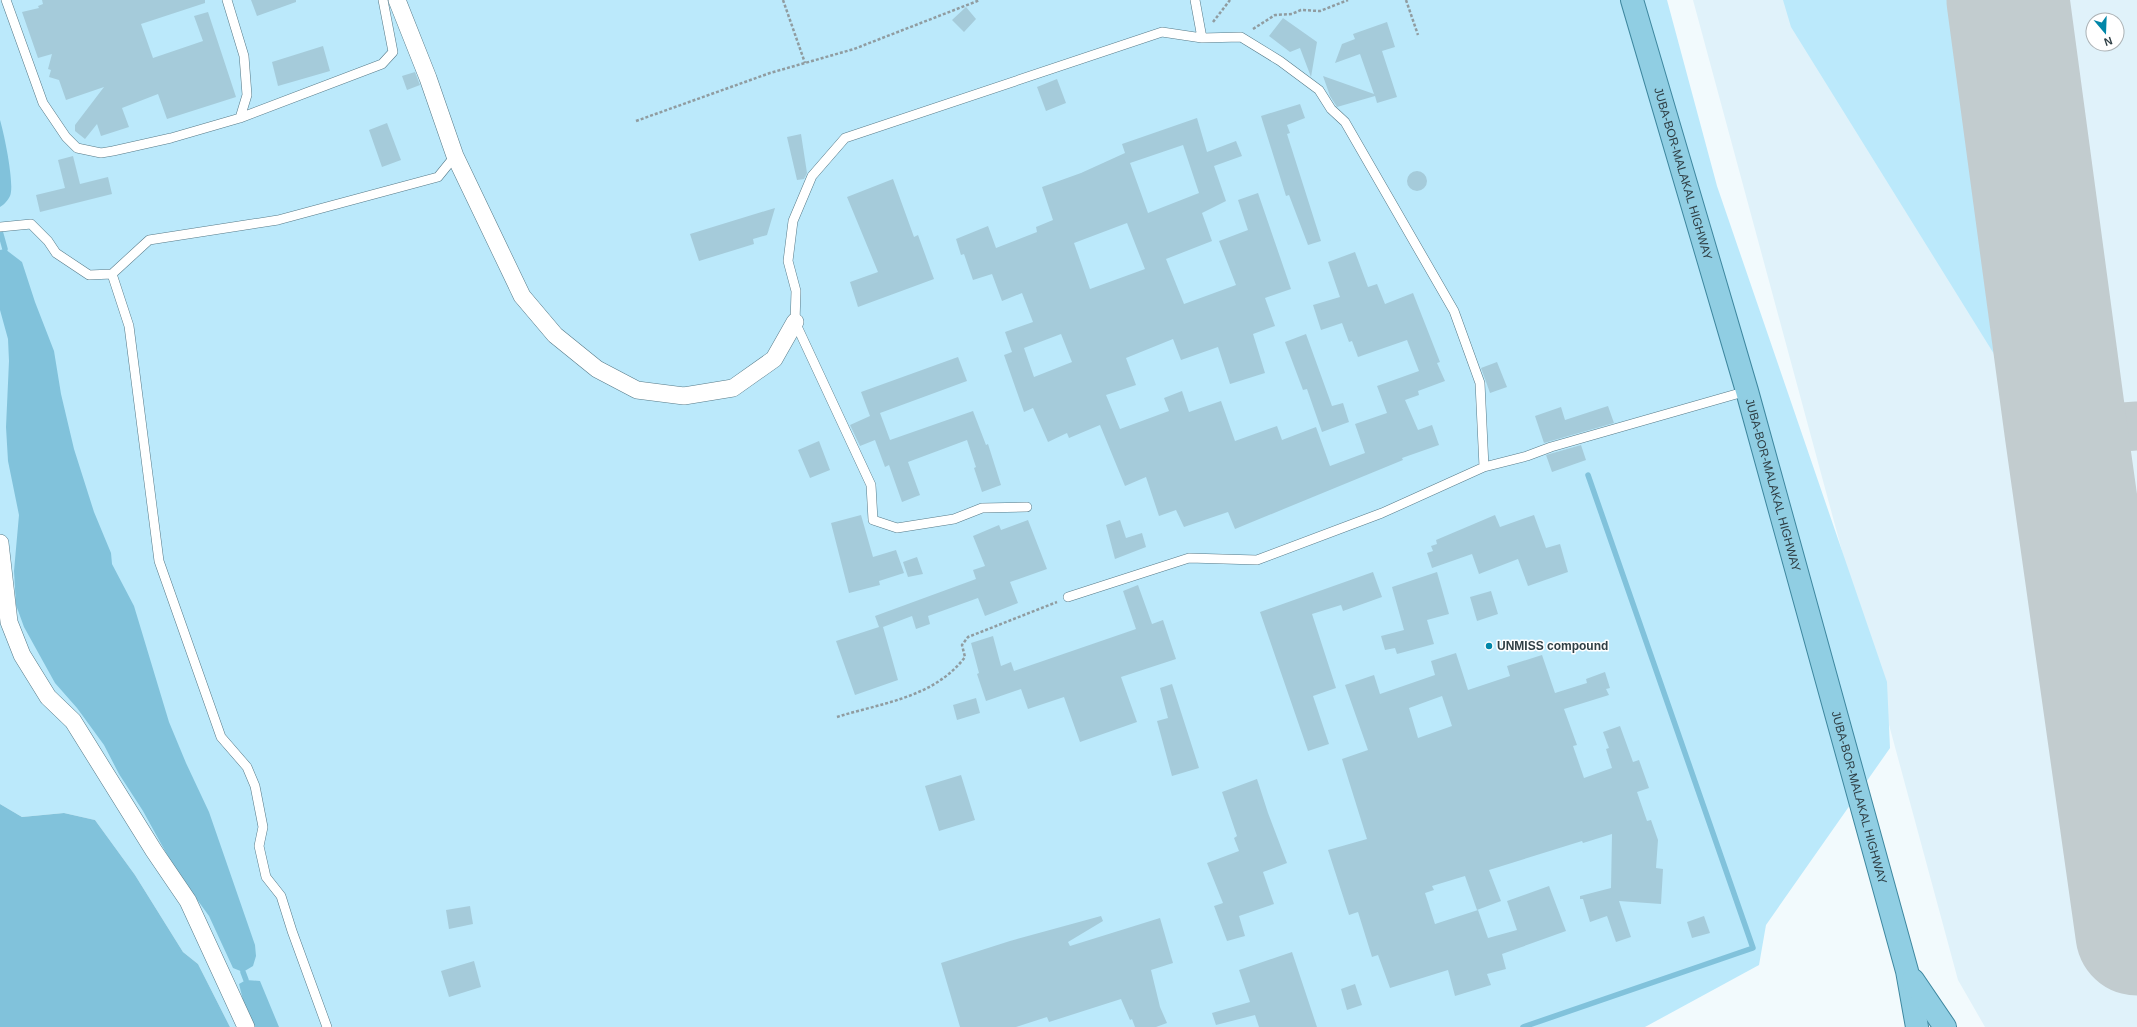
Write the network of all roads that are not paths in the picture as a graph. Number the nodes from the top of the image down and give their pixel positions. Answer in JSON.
{"nodes":[{"id":1,"x":6,"y":0,"type":"edge"},
{"id":2,"x":227,"y":0,"type":"edge"},
{"id":3,"x":383,"y":0,"type":"edge"},
{"id":4,"x":397,"y":0,"type":"edge"},
{"id":5,"x":1195,"y":0,"type":"edge"},
{"id":6,"x":1632,"y":0,"type":"edge"},
{"id":7,"x":1202,"y":38,"type":"junction"},
{"id":8,"x":240,"y":118,"type":"junction"},
{"id":9,"x":455,"y":156,"type":"junction"},
{"id":10,"x":0,"y":227,"type":"edge"},
{"id":11,"x":112,"y":274,"type":"junction"},
{"id":12,"x":795,"y":322,"type":"junction"},
{"id":13,"x":1747,"y":391,"type":"junction"},
{"id":14,"x":1484,"y":467,"type":"junction"},
{"id":15,"x":1027,"y":507,"type":"dead end"},
{"id":16,"x":0,"y":543,"type":"edge"},
{"id":17,"x":1068,"y":597,"type":"road end"},
{"id":18,"x":1907,"y":971,"type":"junction"},
{"id":19,"x":246,"y":1027,"type":"edge"},
{"id":20,"x":327,"y":1027,"type":"edge"},
{"id":21,"x":1917,"y":1027,"type":"edge"},
{"id":22,"x":1945,"y":1027,"type":"edge"}],
"edges":[{"from":1,"to":8,"type":"lane"},
{"from":2,"to":8,"type":"lane"},
{"from":3,"to":8,"type":"lane"},
{"from":4,"to":9,"type":"street"},
{"from":5,"to":7,"type":"lane"},
{"from":6,"to":13,"type":"main road","name":"JUBA-BOR-MALAKAL HIGHWAY"},
{"from":7,"to":12,"type":"lane"},
{"from":7,"to":14,"type":"lane"},
{"from":9,"to":11,"type":"lane"},
{"from":9,"to":12,"type":"street"},
{"from":10,"to":11,"type":"lane"},
{"from":11,"to":20,"type":"lane"},
{"from":12,"to":15,"type":"lane"},
{"from":13,"to":14,"type":"lane"},
{"from":13,"to":18,"type":"main road","name":"JUBA-BOR-MALAKAL HIGHWAY"},
{"from":14,"to":17,"type":"lane"},
{"from":16,"to":19,"type":"street"},
{"from":18,"to":21,"type":"main road","name":"JUBA-BOR-MALAKAL HIGHWAY"},
{"from":18,"to":22,"type":"main road","name":"JUBA-BOR-MALAKAL HIGHWAY"}]}
